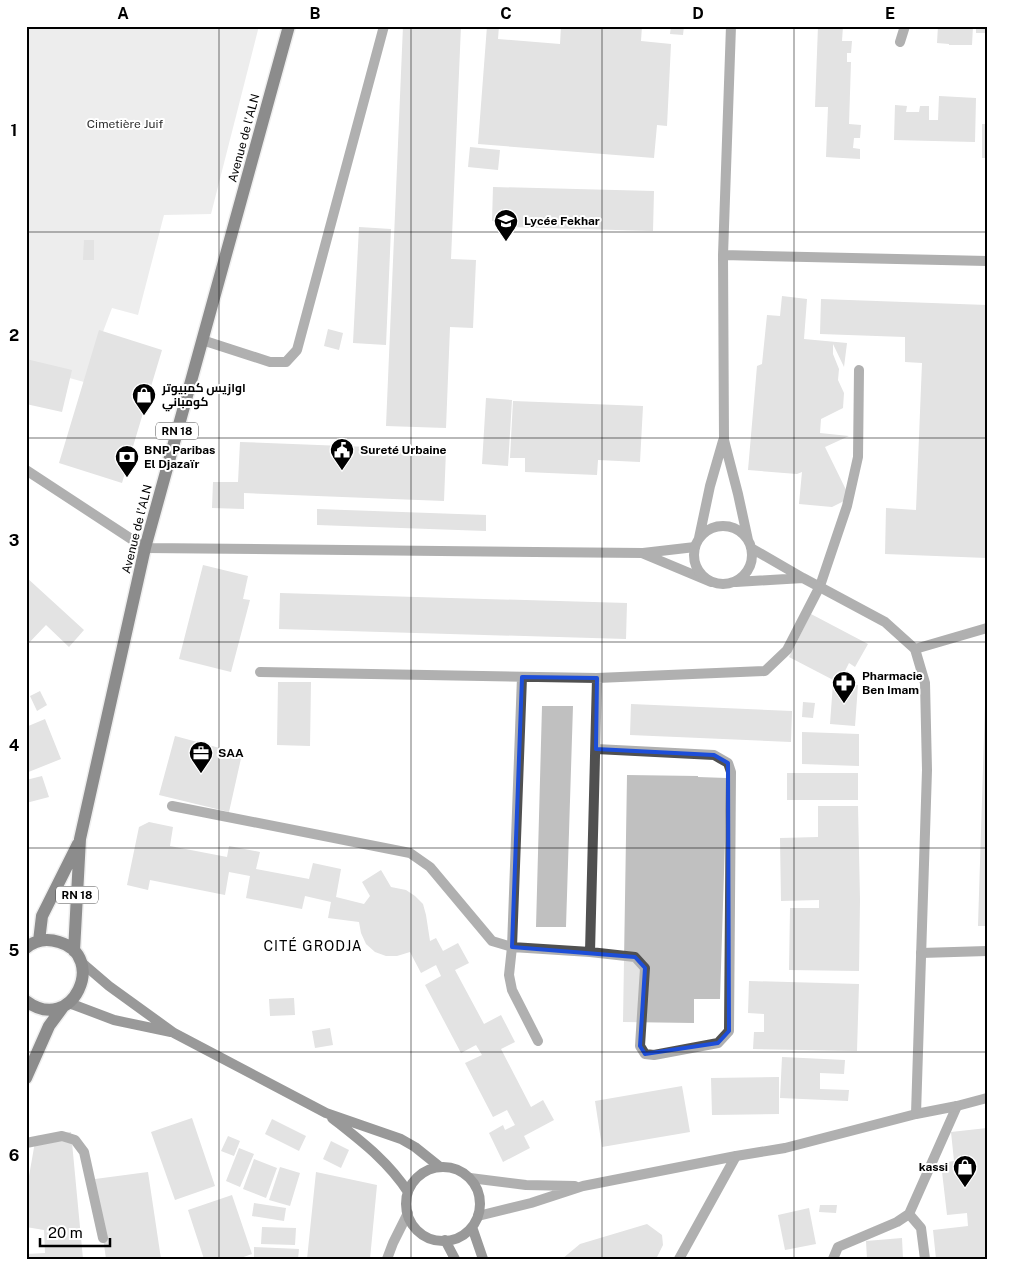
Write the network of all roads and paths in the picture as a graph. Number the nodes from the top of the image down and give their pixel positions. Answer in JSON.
{"nodes":[{"id":1,"x":289,"y":26,"type":"edge"},
{"id":2,"x":384,"y":26,"type":"edge"},
{"id":3,"x":731,"y":26,"type":"edge"},
{"id":4,"x":905,"y":26,"type":"edge"},
{"id":5,"x":900,"y":42,"type":"dead end"},
{"id":6,"x":723,"y":255,"type":"junction"},
{"id":7,"x":987,"y":260,"type":"edge"},
{"id":8,"x":202,"y":340,"type":"junction"},
{"id":9,"x":859,"y":370,"type":"dead end"},
{"id":10,"x":724,"y":440,"type":"junction"},
{"id":11,"x":26,"y":470,"type":"edge"},
{"id":12,"x":696,"y":544,"type":"junction"},
{"id":13,"x":749,"y":544,"type":"junction"},
{"id":14,"x":145,"y":548,"type":"junction"},
{"id":15,"x":643,"y":554,"type":"junction"},
{"id":16,"x":803,"y":578,"type":"junction"},
{"id":17,"x":710,"y":582,"type":"junction"},
{"id":18,"x":735,"y":582,"type":"junction"},
{"id":19,"x":820,"y":586,"type":"junction"},
{"id":20,"x":987,"y":628,"type":"edge"},
{"id":21,"x":916,"y":649,"type":"junction"},
{"id":22,"x":260,"y":672,"type":"dead end"},
{"id":23,"x":522,"y":677,"type":"junction"},
{"id":24,"x":597,"y":678,"type":"junction"},
{"id":25,"x":596,"y":749,"type":"junction"},
{"id":26,"x":172,"y":806,"type":"dead end"},
{"id":27,"x":80,"y":839,"type":"junction"},
{"id":28,"x":30,"y":945,"type":"edge"},
{"id":29,"x":512,"y":947,"type":"junction"},
{"id":30,"x":987,"y":951,"type":"edge"},
{"id":31,"x":590,"y":952,"type":"junction"},
{"id":32,"x":921,"y":953,"type":"junction"},
{"id":33,"x":78,"y":956,"type":"junction"},
{"id":34,"x":26,"y":1002,"type":"edge"},
{"id":35,"x":66,"y":1005,"type":"junction"},
{"id":36,"x":174,"y":1032,"type":"junction"},
{"id":37,"x":538,"y":1040,"type":"dead end"},
{"id":38,"x":26,"y":1078,"type":"edge"},
{"id":39,"x":987,"y":1098,"type":"edge"},
{"id":40,"x":957,"y":1106,"type":"junction"},
{"id":41,"x":326,"y":1113,"type":"junction"},
{"id":42,"x":916,"y":1114,"type":"junction"},
{"id":43,"x":26,"y":1143,"type":"edge"},
{"id":44,"x":736,"y":1156,"type":"junction"},
{"id":45,"x":440,"y":1167,"type":"junction"},
{"id":46,"x":470,"y":1178,"type":"junction"},
{"id":47,"x":584,"y":1186,"type":"junction"},
{"id":48,"x":408,"y":1192,"type":"junction"},
{"id":49,"x":408,"y":1213,"type":"junction"},
{"id":50,"x":909,"y":1214,"type":"junction"},
{"id":51,"x":478,"y":1216,"type":"junction"},
{"id":52,"x":472,"y":1227,"type":"junction"},
{"id":53,"x":103,"y":1238,"type":"dead end"},
{"id":54,"x":445,"y":1240,"type":"junction"},
{"id":55,"x":387,"y":1259,"type":"edge"},
{"id":56,"x":455,"y":1259,"type":"edge"},
{"id":57,"x":483,"y":1259,"type":"edge"},
{"id":58,"x":679,"y":1259,"type":"edge"},
{"id":59,"x":833,"y":1259,"type":"edge"},
{"id":60,"x":925,"y":1259,"type":"edge"}],
"edges":[{"from":1,"to":8,"type":"main road","name":"Avenue de l'ALN","number":"RN 18"},
{"from":2,"to":8,"type":"street"},
{"from":3,"to":6,"type":"street"},
{"from":4,"to":5,"type":"street"},
{"from":6,"to":7,"type":"street"},
{"from":6,"to":10,"type":"street"},
{"from":8,"to":14,"type":"main road","name":"Avenue de l'ALN","number":"RN 18"},
{"from":9,"to":19,"type":"street"},
{"from":10,"to":12,"type":"street"},
{"from":10,"to":13,"type":"street"},
{"from":11,"to":14,"type":"street"},
{"from":12,"to":13,"type":"street"},
{"from":12,"to":15,"type":"street"},
{"from":12,"to":17,"type":"street"},
{"from":13,"to":16,"type":"street"},
{"from":13,"to":18,"type":"street"},
{"from":14,"to":15,"type":"street"},
{"from":14,"to":27,"type":"main road","name":"Avenue de l'ALN","number":"RN 18"},
{"from":15,"to":17,"type":"street"},
{"from":16,"to":18,"type":"street"},
{"from":16,"to":19,"type":"street"},
{"from":17,"to":18,"type":"street"},
{"from":19,"to":21,"type":"street"},
{"from":19,"to":24,"type":"street"},
{"from":20,"to":21,"type":"street"},
{"from":21,"to":32,"type":"street"},
{"from":22,"to":23,"type":"street"},
{"from":23,"to":24,"type":"street"},
{"from":23,"to":29,"type":"street"},
{"from":24,"to":25,"type":"street"},
{"from":25,"to":31,"type":"street"},
{"from":25,"to":31,"type":"street"},
{"from":26,"to":29,"type":"street"},
{"from":27,"to":28,"type":"main road","number":"RN 18"},
{"from":27,"to":33,"type":"main road","number":"RN 18"},
{"from":28,"to":33,"type":"main road"},
{"from":29,"to":31,"type":"street"},
{"from":29,"to":37,"type":"street"},
{"from":30,"to":32,"type":"street"},
{"from":32,"to":42,"type":"street"},
{"from":33,"to":35,"type":"main road"},
{"from":33,"to":36,"type":"main road"},
{"from":34,"to":35,"type":"main road"},
{"from":35,"to":36,"type":"main road"},
{"from":35,"to":38,"type":"main road"},
{"from":36,"to":41,"type":"main road"},
{"from":39,"to":40,"type":"street"},
{"from":40,"to":42,"type":"street"},
{"from":40,"to":50,"type":"street"},
{"from":41,"to":45,"type":"main road"},
{"from":41,"to":48,"type":"main road"},
{"from":42,"to":44,"type":"street"},
{"from":43,"to":53,"type":"street"},
{"from":44,"to":47,"type":"street"},
{"from":44,"to":58,"type":"street"},
{"from":45,"to":46,"type":"main road"},
{"from":45,"to":48,"type":"main road"},
{"from":46,"to":47,"type":"street"},
{"from":46,"to":51,"type":"main road"},
{"from":47,"to":51,"type":"street"},
{"from":48,"to":49,"type":"main road"},
{"from":49,"to":54,"type":"main road"},
{"from":49,"to":55,"type":"street"},
{"from":50,"to":59,"type":"street"},
{"from":50,"to":60,"type":"street"},
{"from":51,"to":52,"type":"main road"},
{"from":52,"to":54,"type":"main road"},
{"from":52,"to":57,"type":"main road"},
{"from":54,"to":56,"type":"main road"}]}
